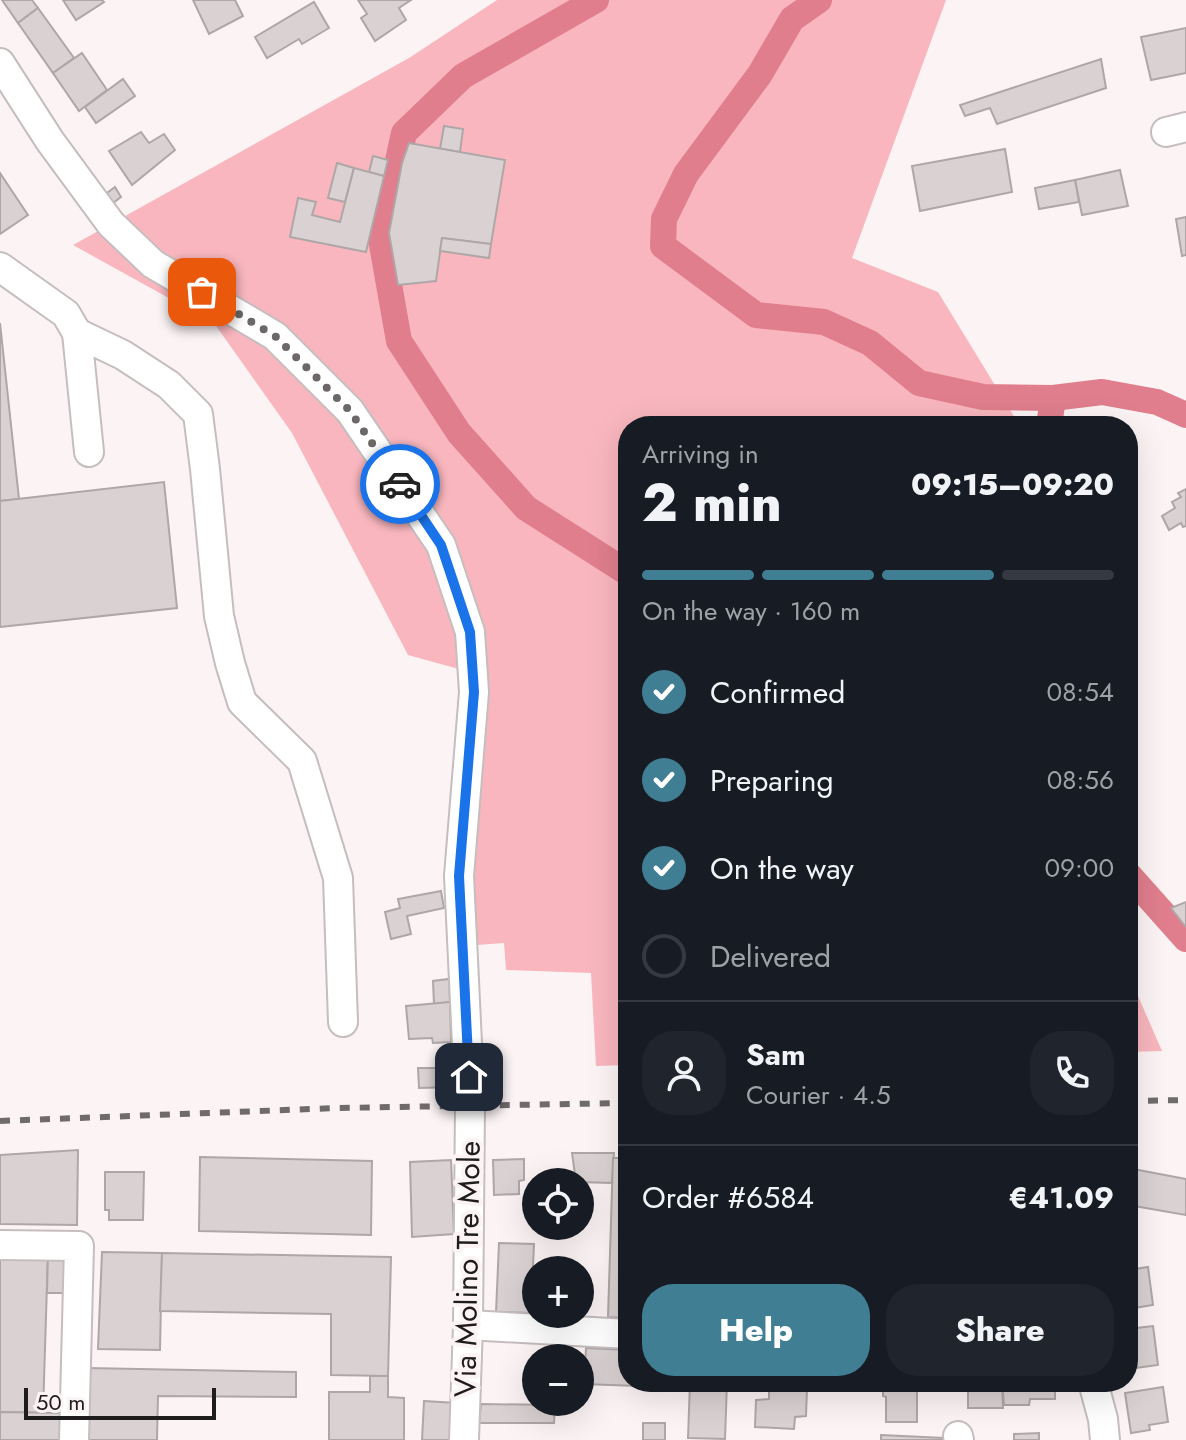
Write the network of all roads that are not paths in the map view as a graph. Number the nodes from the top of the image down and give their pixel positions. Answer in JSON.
{"nodes":[{"id":1,"x":0,"y":63,"type":"edge"},
{"id":2,"x":0,"y":267,"type":"edge"},
{"id":3,"x":77,"y":333,"type":"junction"},
{"id":4,"x":89,"y":452,"type":"dead end"},
{"id":5,"x":343,"y":1022,"type":"dead end"},
{"id":6,"x":0,"y":1245,"type":"edge"},
{"id":7,"x":468,"y":1325,"type":"junction"},
{"id":8,"x":618,"y":1333,"type":"edge"},
{"id":9,"x":1096,"y":1392,"type":"edge"},
{"id":10,"x":74,"y":1440,"type":"edge"},
{"id":11,"x":464,"y":1440,"type":"edge"},
{"id":12,"x":1105,"y":1440,"type":"edge"}],
"edges":[{"from":1,"to":7,"type":"street","name":"Via Molino Tre Mole"},
{"from":2,"to":3,"type":"street"},
{"from":3,"to":4,"type":"street"},
{"from":3,"to":5,"type":"street"},
{"from":6,"to":10,"type":"street"},
{"from":7,"to":8,"type":"street"},
{"from":7,"to":11,"type":"street","name":"Via Molino Tre Mole"},
{"from":9,"to":12,"type":"street"}]}
